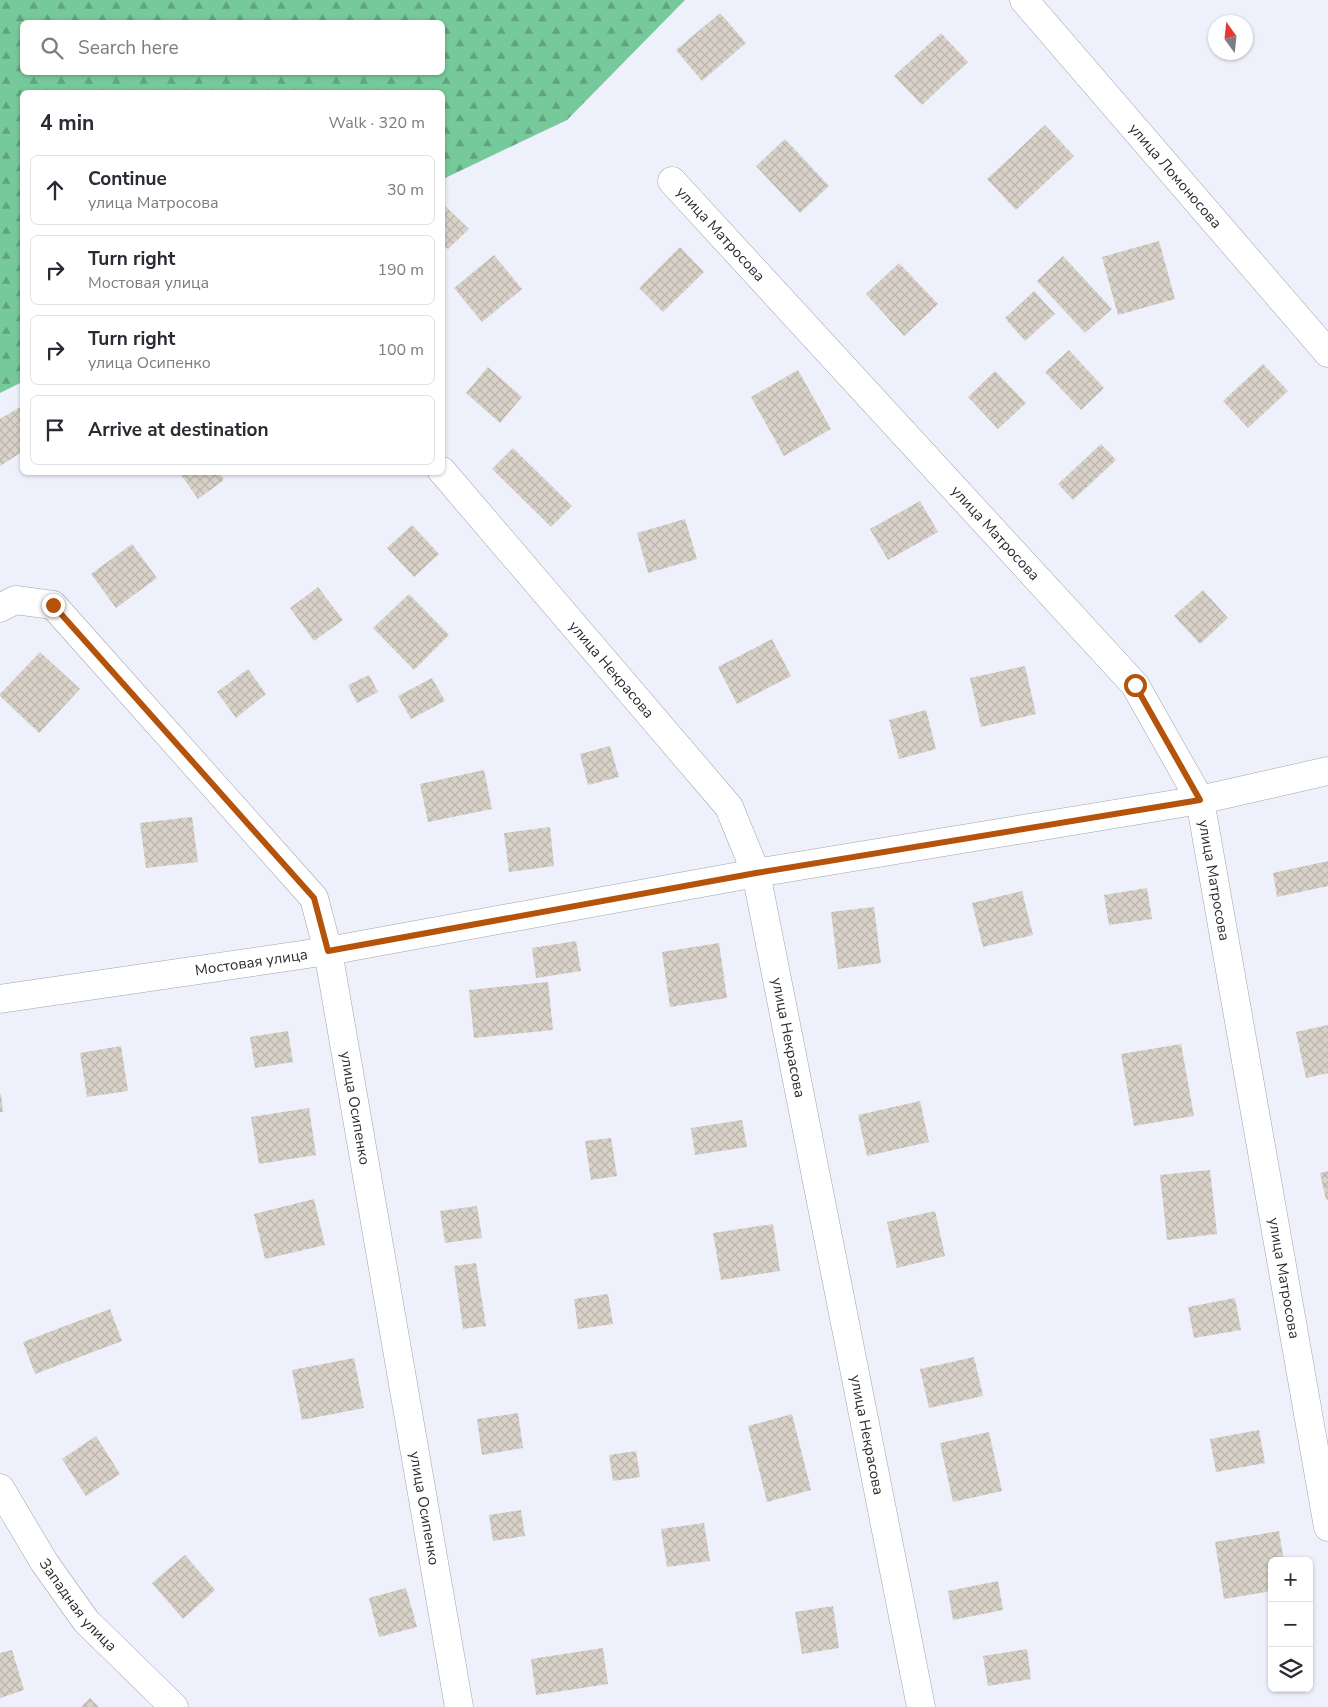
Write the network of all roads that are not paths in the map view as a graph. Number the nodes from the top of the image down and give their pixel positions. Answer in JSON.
{"nodes":[{"id":1,"x":1024,"y":0,"type":"edge"},
{"id":2,"x":672,"y":181,"type":"dead end"},
{"id":3,"x":1328,"y":353,"type":"edge"},
{"id":4,"x":445,"y":475,"type":"edge"},
{"id":5,"x":0,"y":608,"type":"edge"},
{"id":6,"x":1328,"y":771,"type":"edge"},
{"id":7,"x":1200,"y":800,"type":"junction"},
{"id":8,"x":756,"y":873,"type":"junction"},
{"id":9,"x":328,"y":951,"type":"junction"},
{"id":10,"x":0,"y":1000,"type":"edge"},
{"id":11,"x":0,"y":1488,"type":"edge"},
{"id":12,"x":1328,"y":1527,"type":"edge"},
{"id":13,"x":174,"y":1707,"type":"edge"},
{"id":14,"x":459,"y":1707,"type":"edge"},
{"id":15,"x":921,"y":1707,"type":"edge"}],
"edges":[{"from":1,"to":3,"type":"street","name":"улица Ломоносова"},
{"from":2,"to":7,"type":"street","name":"улица Матросова"},
{"from":4,"to":8,"type":"street","name":"улица Некрасова"},
{"from":5,"to":9,"type":"street","name":"улица Осипенко"},
{"from":6,"to":7,"type":"street","name":"Мостовая улица"},
{"from":7,"to":8,"type":"street","name":"Мостовая улица"},
{"from":7,"to":12,"type":"street","name":"улица Матросова"},
{"from":8,"to":9,"type":"street","name":"Мостовая улица"},
{"from":8,"to":15,"type":"street","name":"улица Некрасова"},
{"from":9,"to":10,"type":"street","name":"Мостовая улица"},
{"from":9,"to":14,"type":"street","name":"улица Осипенко"},
{"from":11,"to":13,"type":"street","name":"Западная улица"}]}
